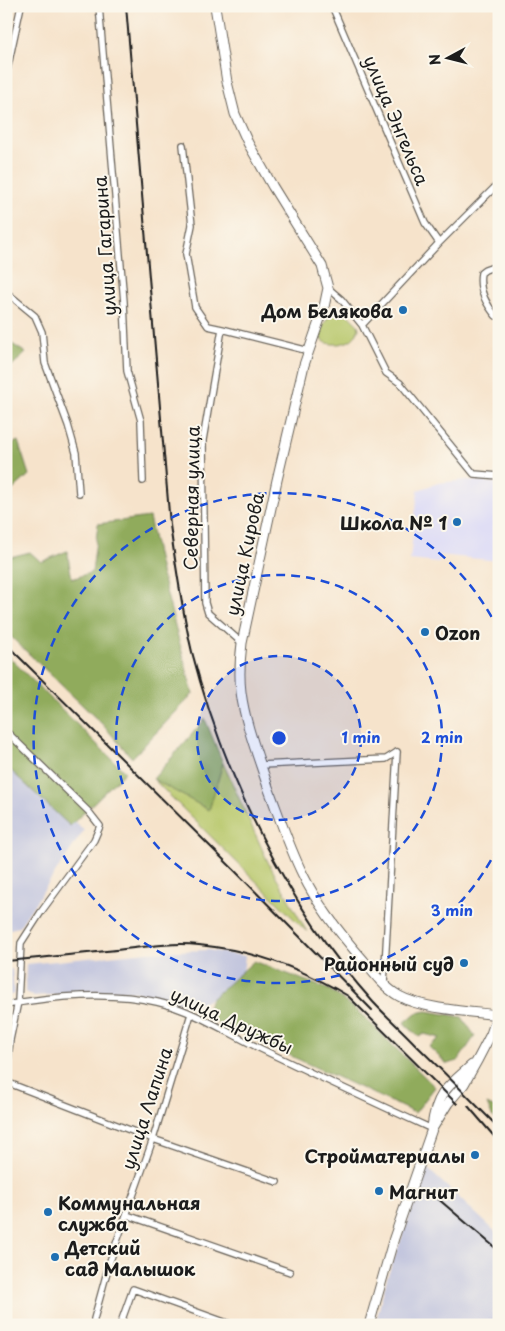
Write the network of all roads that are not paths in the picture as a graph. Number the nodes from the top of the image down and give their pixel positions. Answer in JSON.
{"nodes":[{"id":1,"x":21,"y":6,"type":"edge"},
{"id":2,"x":100,"y":6,"type":"edge"},
{"id":3,"x":215,"y":6,"type":"edge"},
{"id":4,"x":332,"y":6,"type":"edge"},
{"id":5,"x":6,"y":75,"type":"edge"},
{"id":6,"x":183,"y":144,"type":"dead end"},
{"id":7,"x":499,"y":183,"type":"edge"},
{"id":8,"x":439,"y":243,"type":"junction"},
{"id":9,"x":499,"y":265,"type":"edge"},
{"id":10,"x":328,"y":288,"type":"junction"},
{"id":11,"x":6,"y":292,"type":"edge"},
{"id":12,"x":499,"y":316,"type":"edge"},
{"id":13,"x":362,"y":325,"type":"junction"},
{"id":14,"x":222,"y":329,"type":"junction"},
{"id":15,"x":309,"y":351,"type":"junction"},
{"id":16,"x":499,"y":476,"type":"edge"},
{"id":17,"x":143,"y":481,"type":"dead end"},
{"id":18,"x":79,"y":493,"type":"dead end"},
{"id":19,"x":242,"y":643,"type":"junction"},
{"id":20,"x":6,"y":731,"type":"edge"},
{"id":21,"x":261,"y":765,"type":"junction"},
{"id":22,"x":384,"y":984,"type":"junction"},
{"id":23,"x":18,"y":1002,"type":"junction"},
{"id":24,"x":6,"y":1005,"type":"edge"},
{"id":25,"x":191,"y":1014,"type":"junction"},
{"id":26,"x":498,"y":1014,"type":"edge"},
{"id":27,"x":6,"y":1081,"type":"edge"},
{"id":28,"x":432,"y":1129,"type":"junction"},
{"id":29,"x":153,"y":1138,"type":"junction"},
{"id":30,"x":277,"y":1182,"type":"dead end"},
{"id":31,"x":127,"y":1215,"type":"junction"},
{"id":32,"x":290,"y":1272,"type":"dead end"},
{"id":33,"x":94,"y":1325,"type":"edge"},
{"id":34,"x":120,"y":1325,"type":"edge"},
{"id":35,"x":233,"y":1325,"type":"edge"},
{"id":36,"x":369,"y":1325,"type":"edge"}],
"edges":[{"from":1,"to":5,"type":"street"},
{"from":2,"to":17,"type":"street","name":"улица Гагарина"},
{"from":3,"to":10,"type":"main road"},
{"from":4,"to":8,"type":"street","name":"улица Энгельса"},
{"from":6,"to":14,"type":"street"},
{"from":7,"to":8,"type":"street"},
{"from":8,"to":13,"type":"street"},
{"from":9,"to":12,"type":"street"},
{"from":10,"to":13,"type":"street"},
{"from":10,"to":15,"type":"main road","name":"улица Кирова"},
{"from":11,"to":18,"type":"street"},
{"from":13,"to":16,"type":"street"},
{"from":14,"to":15,"type":"street"},
{"from":14,"to":19,"type":"street","name":"Северная улица"},
{"from":15,"to":19,"type":"main road","name":"улица Кирова"},
{"from":19,"to":21,"type":"main road","name":"улица Кирова"},
{"from":20,"to":23,"type":"street"},
{"from":21,"to":22,"type":"main road","name":"улица Кирова"},
{"from":21,"to":22,"type":"street"},
{"from":22,"to":26,"type":"main road","name":"улица Кирова"},
{"from":23,"to":24,"type":"street","name":"улица Дружбы"},
{"from":23,"to":25,"type":"street","name":"улица Дружбы"},
{"from":23,"to":27,"type":"street"},
{"from":25,"to":28,"type":"street","name":"улица Дружбы"},
{"from":25,"to":29,"type":"street","name":"улица Лапина"},
{"from":26,"to":28,"type":"main road"},
{"from":27,"to":29,"type":"street"},
{"from":28,"to":36,"type":"main road"},
{"from":29,"to":30,"type":"street"},
{"from":29,"to":31,"type":"street","name":"улица Лапина"},
{"from":31,"to":32,"type":"street"},
{"from":31,"to":33,"type":"street","name":"улица Лапина"},
{"from":34,"to":35,"type":"street"}]}
